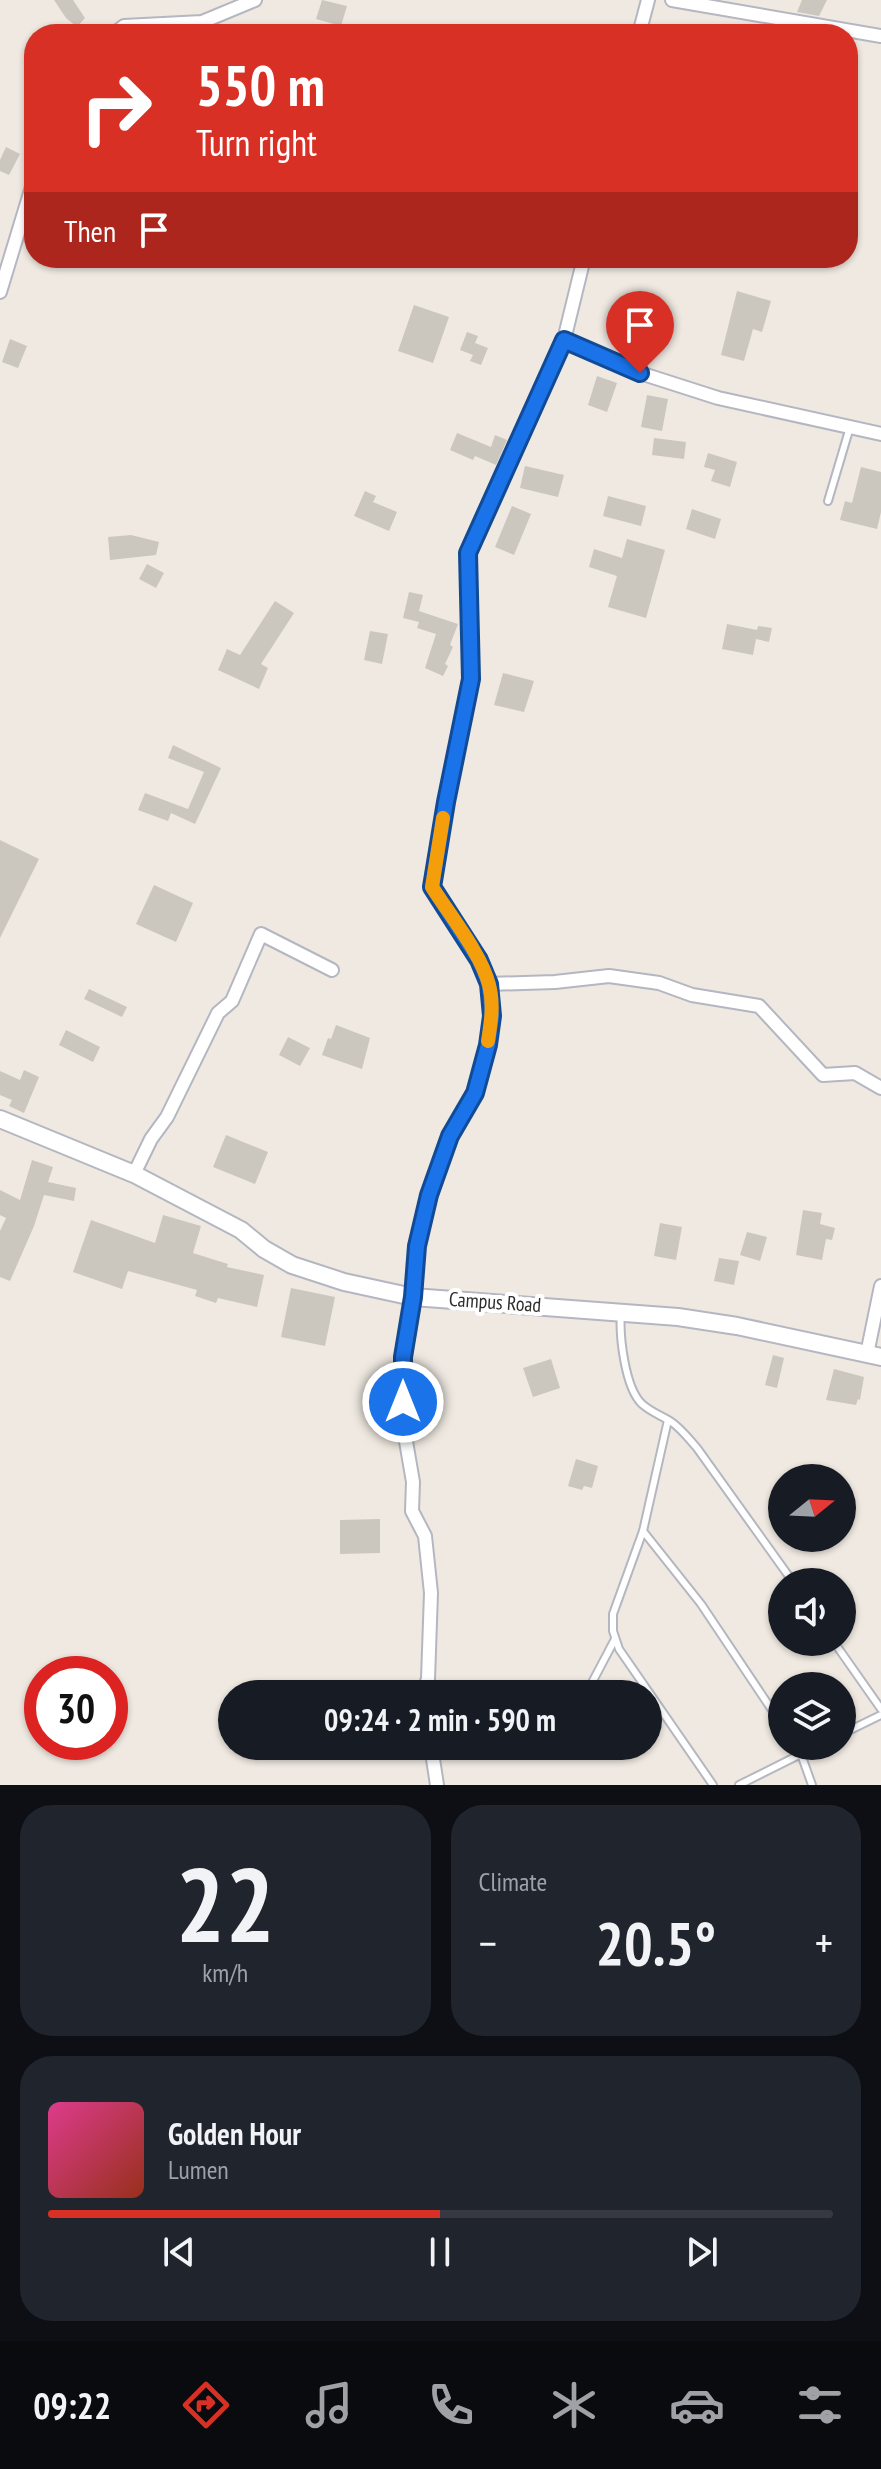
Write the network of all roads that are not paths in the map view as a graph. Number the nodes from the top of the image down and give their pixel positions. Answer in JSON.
{"nodes":[{"id":1,"x":255,"y":0,"type":"edge"},
{"id":2,"x":648,"y":0,"type":"edge"},
{"id":3,"x":672,"y":0,"type":"edge"},
{"id":4,"x":163,"y":24,"type":"edge"},
{"id":5,"x":642,"y":24,"type":"edge"},
{"id":6,"x":811,"y":24,"type":"edge"},
{"id":7,"x":858,"y":32,"type":"edge"},
{"id":8,"x":881,"y":36,"type":"edge"},
{"id":9,"x":24,"y":213,"type":"edge"},
{"id":10,"x":582,"y":268,"type":"edge"},
{"id":11,"x":0,"y":292,"type":"edge"},
{"id":12,"x":564,"y":340,"type":"junction"},
{"id":13,"x":850,"y":427,"type":"junction"},
{"id":14,"x":881,"y":434,"type":"edge"},
{"id":15,"x":828,"y":501,"type":"dead end"},
{"id":16,"x":332,"y":970,"type":"dead end"},
{"id":17,"x":489,"y":984,"type":"junction"},
{"id":18,"x":881,"y":1088,"type":"edge"},
{"id":19,"x":0,"y":1119,"type":"edge"},
{"id":20,"x":134,"y":1174,"type":"junction"},
{"id":21,"x":881,"y":1286,"type":"edge"},
{"id":22,"x":413,"y":1297,"type":"junction"},
{"id":23,"x":621,"y":1311,"type":"junction"},
{"id":24,"x":874,"y":1356,"type":"edge"},
{"id":25,"x":668,"y":1420,"type":"junction"},
{"id":26,"x":643,"y":1531,"type":"junction"},
{"id":27,"x":783,"y":1568,"type":"edge"},
{"id":28,"x":615,"y":1639,"type":"junction"},
{"id":29,"x":844,"y":1656,"type":"edge"},
{"id":30,"x":428,"y":1680,"type":"edge"},
{"id":31,"x":593,"y":1680,"type":"edge"},
{"id":32,"x":768,"y":1704,"type":"edge"},
{"id":33,"x":881,"y":1709,"type":"edge"},
{"id":34,"x":881,"y":1715,"type":"edge"},
{"id":35,"x":856,"y":1727,"type":"edge"},
{"id":36,"x":433,"y":1760,"type":"edge"},
{"id":37,"x":789,"y":1760,"type":"edge"},
{"id":38,"x":803,"y":1760,"type":"edge"},
{"id":39,"x":437,"y":1785,"type":"edge"},
{"id":40,"x":713,"y":1785,"type":"edge"},
{"id":41,"x":739,"y":1785,"type":"edge"},
{"id":42,"x":812,"y":1785,"type":"edge"}],
"edges":[{"from":1,"to":4,"type":"street"},
{"from":2,"to":5,"type":"street"},
{"from":3,"to":6,"type":"street"},
{"from":7,"to":8,"type":"street"},
{"from":9,"to":11,"type":"street"},
{"from":10,"to":12,"type":"street"},
{"from":12,"to":13,"type":"street"},
{"from":12,"to":17,"type":"street"},
{"from":13,"to":14,"type":"street"},
{"from":13,"to":15,"type":"lane"},
{"from":16,"to":20,"type":"street"},
{"from":17,"to":18,"type":"street"},
{"from":17,"to":22,"type":"street"},
{"from":19,"to":20,"type":"street","name":"Campus Road"},
{"from":20,"to":22,"type":"street","name":"Campus Road"},
{"from":21,"to":24,"type":"street"},
{"from":22,"to":23,"type":"street","name":"Campus Road"},
{"from":22,"to":30,"type":"street"},
{"from":23,"to":24,"type":"street","name":"Campus Road"},
{"from":23,"to":25,"type":"lane"},
{"from":25,"to":26,"type":"lane"},
{"from":25,"to":27,"type":"lane"},
{"from":26,"to":28,"type":"lane"},
{"from":26,"to":32,"type":"lane"},
{"from":28,"to":31,"type":"lane"},
{"from":28,"to":40,"type":"lane"},
{"from":29,"to":33,"type":"lane"},
{"from":34,"to":35,"type":"lane"},
{"from":36,"to":39,"type":"street"},
{"from":37,"to":41,"type":"lane"},
{"from":38,"to":42,"type":"lane"}]}
